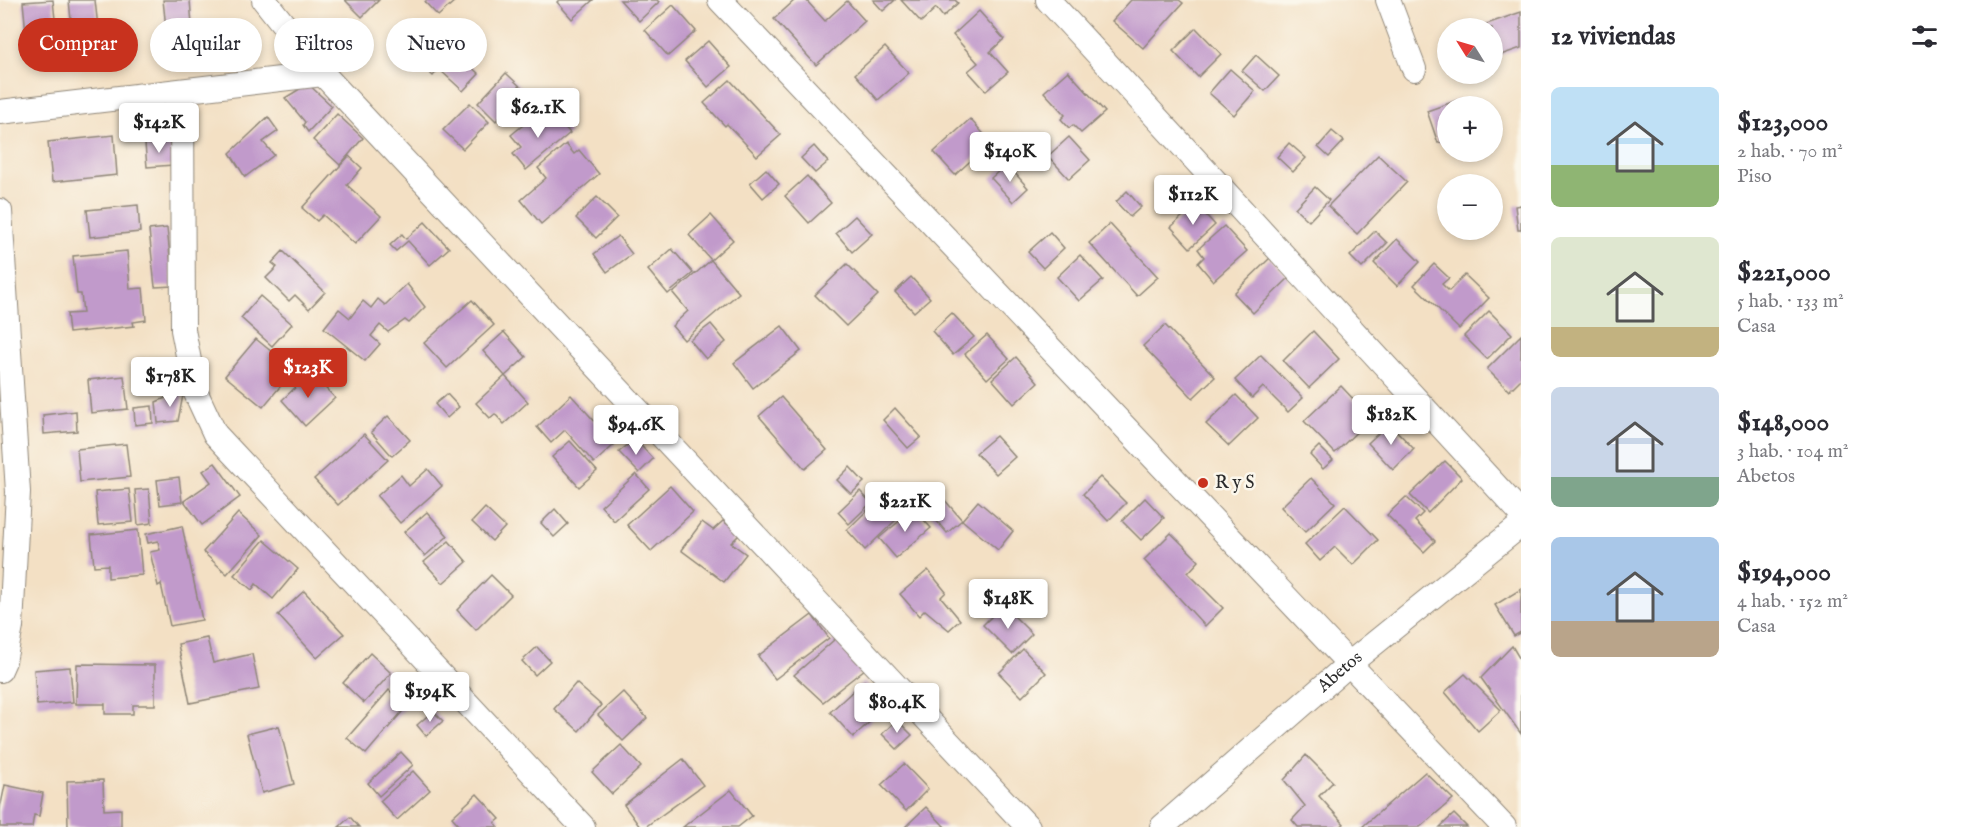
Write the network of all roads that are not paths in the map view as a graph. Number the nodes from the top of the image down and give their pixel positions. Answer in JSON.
{"nodes":[{"id":1,"x":264,"y":0,"type":"edge"},
{"id":2,"x":720,"y":0,"type":"edge"},
{"id":3,"x":1048,"y":0,"type":"edge"},
{"id":4,"x":1388,"y":0,"type":"edge"},
{"id":5,"x":1414,"y":69,"type":"dead end"},
{"id":6,"x":323,"y":74,"type":"junction"},
{"id":7,"x":182,"y":91,"type":"junction"},
{"id":8,"x":0,"y":112,"type":"edge"},
{"id":9,"x":0,"y":211,"type":"edge"},
{"id":10,"x":1521,"y":513,"type":"edge"},
{"id":11,"x":1521,"y":525,"type":"edge"},
{"id":12,"x":1349,"y":664,"type":"junction"},
{"id":13,"x":0,"y":670,"type":"edge"},
{"id":14,"x":583,"y":827,"type":"edge"},
{"id":15,"x":1028,"y":827,"type":"edge"},
{"id":16,"x":1162,"y":827,"type":"edge"},
{"id":17,"x":1504,"y":827,"type":"edge"}],
"edges":[{"from":1,"to":6,"type":"street"},
{"from":2,"to":12,"type":"street"},
{"from":3,"to":10,"type":"street"},
{"from":4,"to":5,"type":"street"},
{"from":6,"to":7,"type":"street"},
{"from":6,"to":15,"type":"street"},
{"from":7,"to":8,"type":"street"},
{"from":7,"to":14,"type":"street"},
{"from":9,"to":13,"type":"street"},
{"from":11,"to":12,"type":"street","name":"Abetos"},
{"from":12,"to":16,"type":"street","name":"Abetos"},
{"from":12,"to":17,"type":"street"}]}
